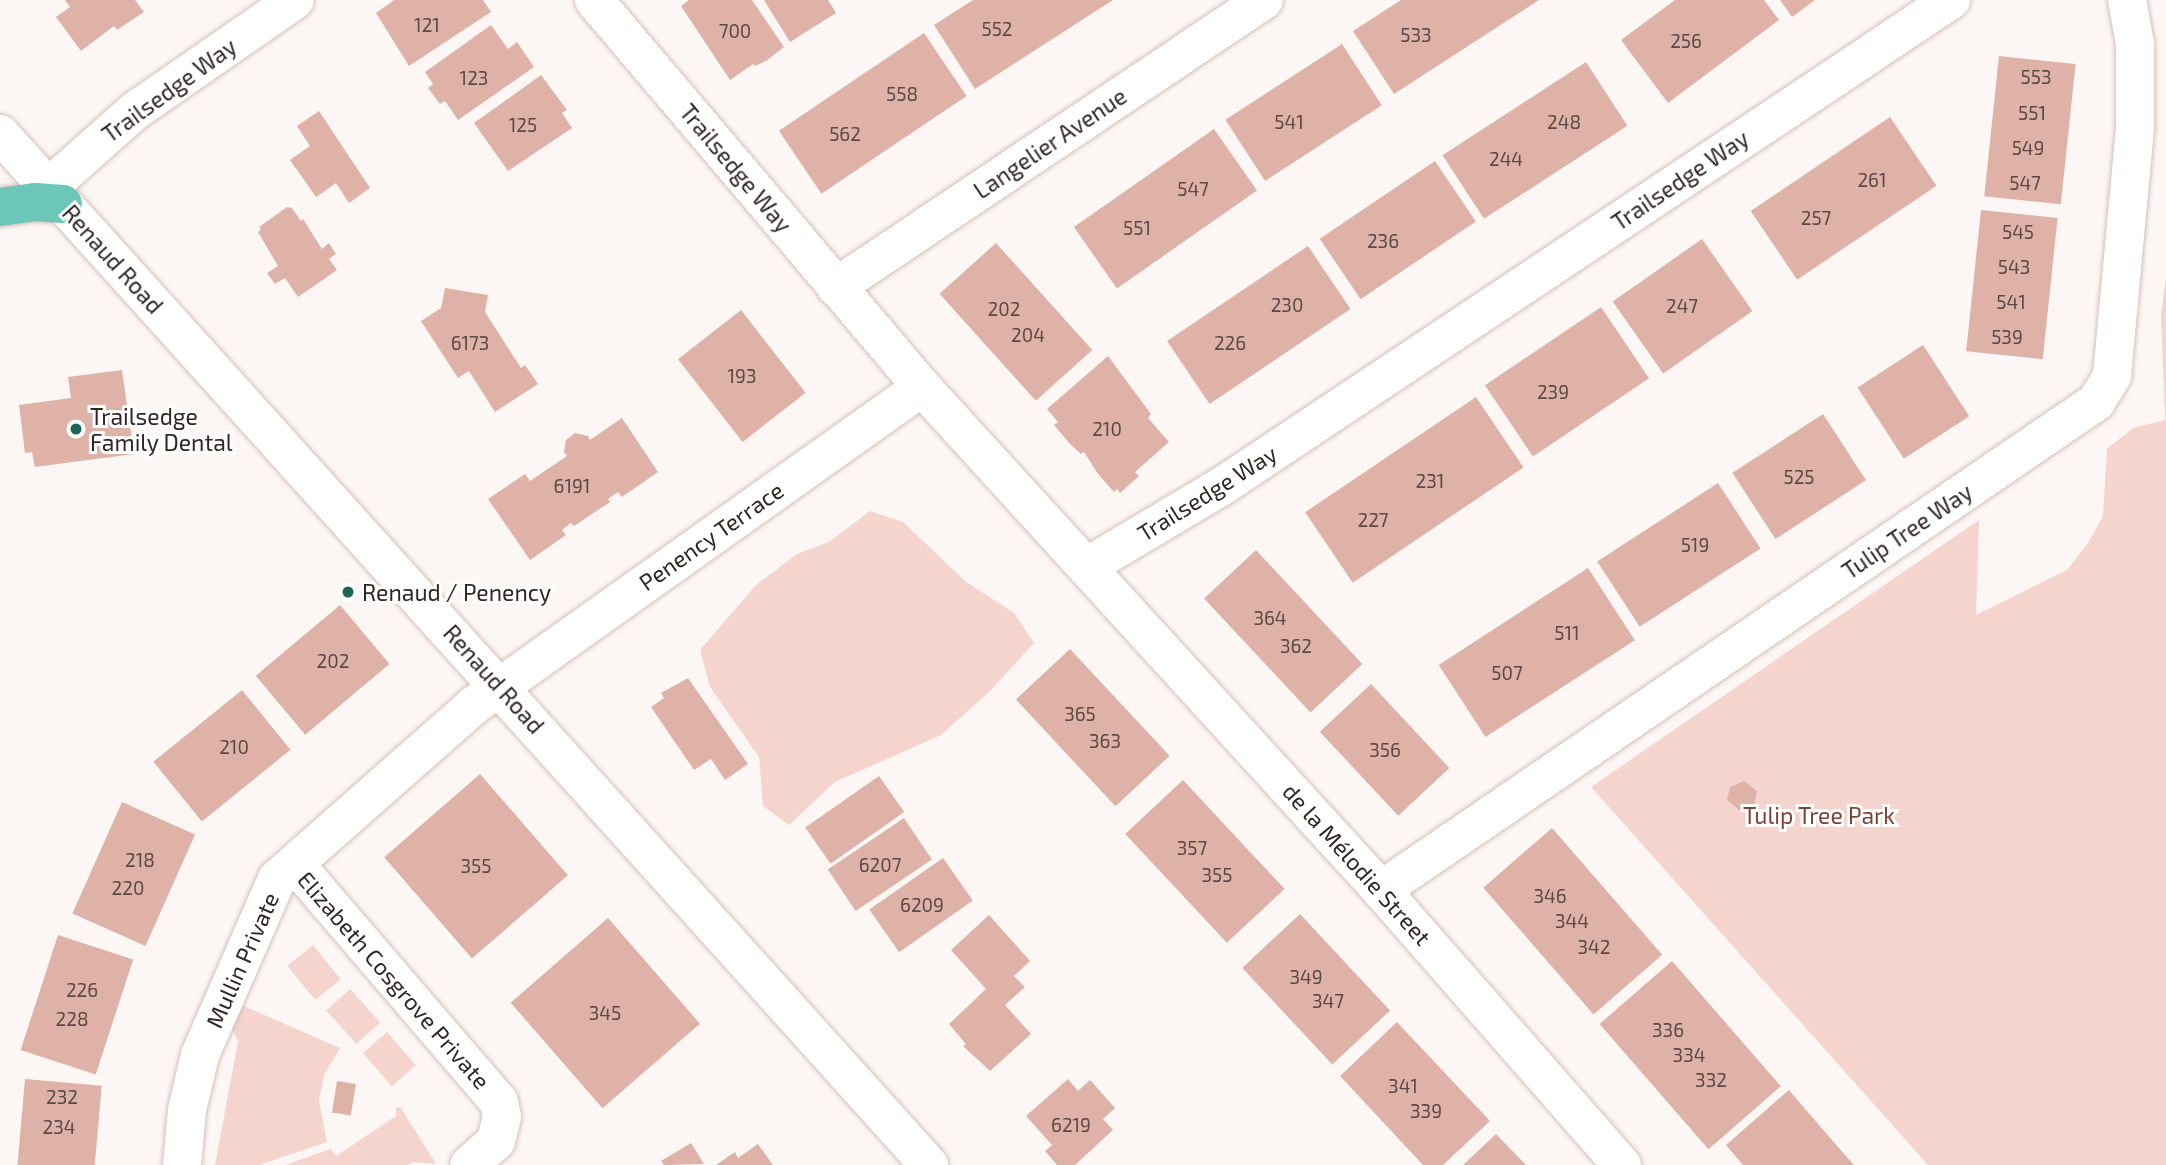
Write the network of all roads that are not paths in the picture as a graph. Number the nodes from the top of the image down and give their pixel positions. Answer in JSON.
{"nodes":[{"id":1,"x":295,"y":0,"type":"edge"},
{"id":2,"x":594,"y":0,"type":"edge"},
{"id":3,"x":1264,"y":0,"type":"edge"},
{"id":4,"x":1951,"y":0,"type":"edge"},
{"id":5,"x":2127,"y":0,"type":"edge"},
{"id":6,"x":0,"y":134,"type":"edge"},
{"id":7,"x":56,"y":196,"type":"junction"},
{"id":8,"x":0,"y":207,"type":"edge"},
{"id":9,"x":836,"y":287,"type":"junction"},
{"id":10,"x":922,"y":387,"type":"junction"},
{"id":11,"x":1088,"y":566,"type":"junction"},
{"id":12,"x":500,"y":686,"type":"junction"},
{"id":13,"x":295,"y":864,"type":"junction"},
{"id":14,"x":1381,"y":890,"type":"junction"},
{"id":15,"x":182,"y":1165,"type":"edge"},
{"id":16,"x":469,"y":1165,"type":"edge"},
{"id":17,"x":929,"y":1165,"type":"edge"},
{"id":18,"x":1622,"y":1165,"type":"edge"}],
"edges":[{"from":1,"to":7,"type":"street","name":"Trailsedge Way"},
{"from":2,"to":9,"type":"street","name":"Trailsedge Way"},
{"from":3,"to":9,"type":"street","name":"Langelier Avenue"},
{"from":4,"to":11,"type":"street","name":"Trailsedge Way"},
{"from":5,"to":14,"type":"street","name":"Tulip Tree Way"},
{"from":6,"to":7,"type":"street","name":"Renaud Road"},
{"from":7,"to":8,"type":"main road"},
{"from":7,"to":12,"type":"street","name":"Renaud Road"},
{"from":9,"to":10,"type":"street","name":"Trailsedge Way"},
{"from":10,"to":11,"type":"street","name":"Trailsedge Way"},
{"from":10,"to":12,"type":"street","name":"Penency Terrace"},
{"from":11,"to":14,"type":"street","name":"de la Mélodie Street"},
{"from":12,"to":13,"type":"street","name":"Mullin Private"},
{"from":12,"to":17,"type":"street","name":"Renaud Road"},
{"from":13,"to":15,"type":"street","name":"Mullin Private"},
{"from":13,"to":16,"type":"street","name":"Elizabeth Cosgrove Private"},
{"from":14,"to":18,"type":"street","name":"de la Mélodie Street"}]}
